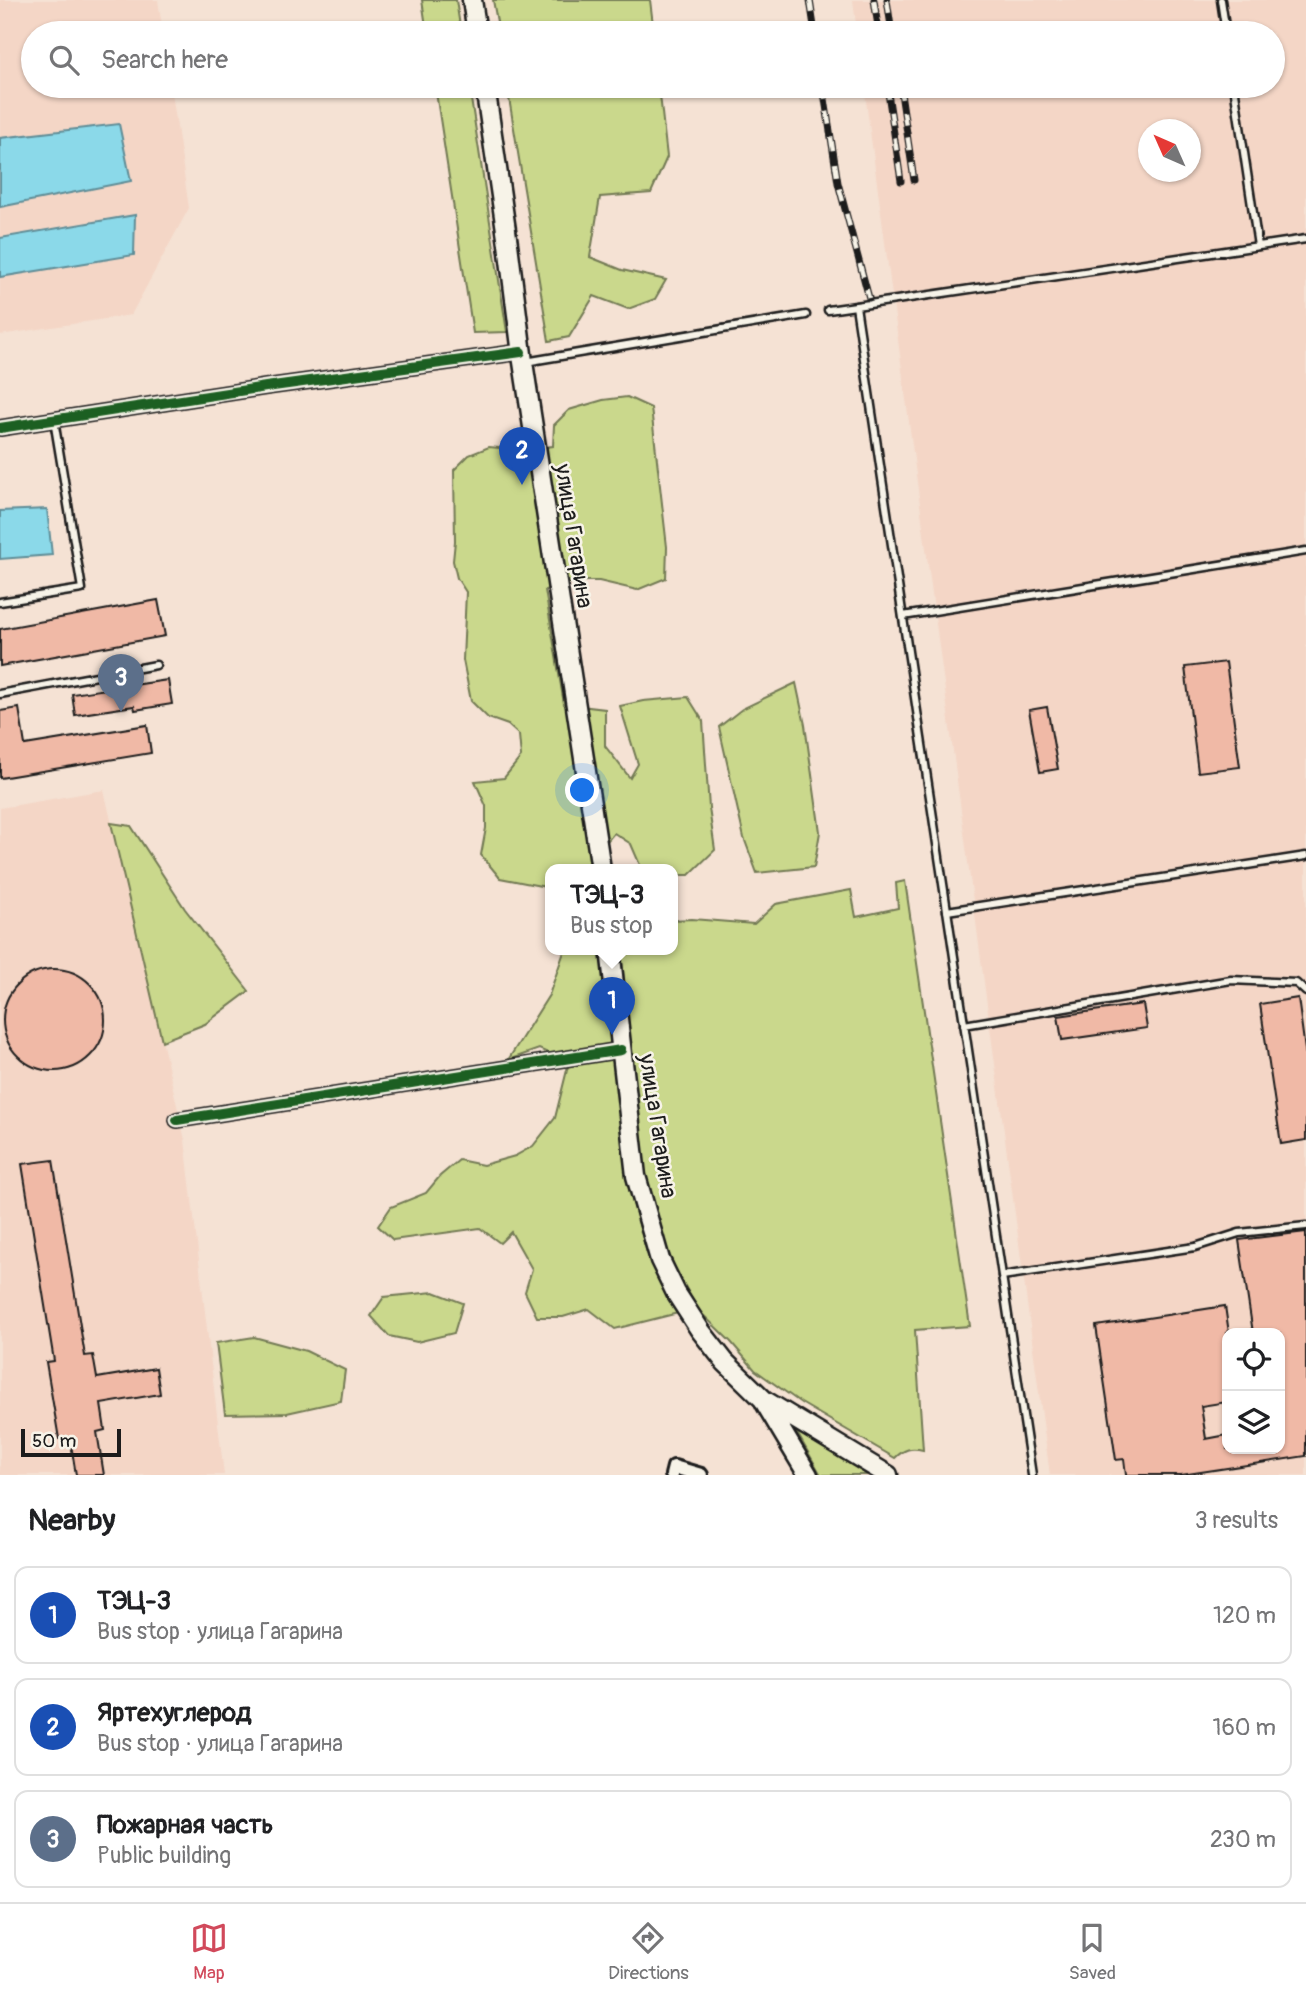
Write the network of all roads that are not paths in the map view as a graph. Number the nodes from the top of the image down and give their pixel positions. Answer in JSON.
{"nodes":[{"id":1,"x":472,"y":0,"type":"edge"},
{"id":2,"x":1221,"y":0,"type":"edge"},
{"id":3,"x":475,"y":21,"type":"edge"},
{"id":4,"x":1224,"y":21,"type":"edge"},
{"id":5,"x":487,"y":98,"type":"edge"},
{"id":6,"x":1236,"y":98,"type":"edge"},
{"id":7,"x":1306,"y":239,"type":"edge"},
{"id":8,"x":1258,"y":246,"type":"junction"},
{"id":9,"x":856,"y":306,"type":"junction"},
{"id":10,"x":828,"y":310,"type":"dead end"},
{"id":11,"x":806,"y":315,"type":"dead end"},
{"id":12,"x":522,"y":357,"type":"junction"},
{"id":13,"x":54,"y":420,"type":"junction"},
{"id":14,"x":0,"y":428,"type":"edge"},
{"id":15,"x":1306,"y":551,"type":"edge"},
{"id":16,"x":0,"y":602,"type":"edge"},
{"id":17,"x":903,"y":616,"type":"junction"},
{"id":18,"x":156,"y":666,"type":"dead end"},
{"id":19,"x":0,"y":694,"type":"edge"},
{"id":20,"x":1306,"y":856,"type":"edge"},
{"id":21,"x":600,"y":864,"type":"edge"},
{"id":22,"x":947,"y":911,"type":"junction"},
{"id":23,"x":611,"y":955,"type":"edge"},
{"id":24,"x":1306,"y":992,"type":"edge"},
{"id":25,"x":964,"y":1025,"type":"junction"},
{"id":26,"x":621,"y":1050,"type":"junction"},
{"id":27,"x":177,"y":1120,"type":"dead end"},
{"id":28,"x":1306,"y":1226,"type":"edge"},
{"id":29,"x":1002,"y":1276,"type":"junction"},
{"id":30,"x":764,"y":1400,"type":"junction"},
{"id":31,"x":672,"y":1475,"type":"edge"},
{"id":32,"x":701,"y":1475,"type":"edge"},
{"id":33,"x":808,"y":1475,"type":"edge"},
{"id":34,"x":888,"y":1475,"type":"edge"},
{"id":35,"x":1032,"y":1475,"type":"edge"}],
"edges":[{"from":1,"to":3,"type":"main road"},
{"from":2,"to":4,"type":"lane"},
{"from":5,"to":12,"type":"main road","name":"улица Гагарина"},
{"from":6,"to":8,"type":"lane"},
{"from":7,"to":8,"type":"lane"},
{"from":8,"to":9,"type":"lane"},
{"from":9,"to":10,"type":"lane"},
{"from":9,"to":17,"type":"lane"},
{"from":11,"to":12,"type":"lane"},
{"from":12,"to":13,"type":"street"},
{"from":12,"to":21,"type":"main road","name":"улица Гагарина"},
{"from":13,"to":14,"type":"street"},
{"from":13,"to":16,"type":"lane"},
{"from":15,"to":17,"type":"lane"},
{"from":17,"to":22,"type":"lane"},
{"from":18,"to":19,"type":"lane"},
{"from":20,"to":22,"type":"lane"},
{"from":22,"to":25,"type":"lane"},
{"from":23,"to":26,"type":"main road","name":"улица Гагарина"},
{"from":24,"to":25,"type":"lane"},
{"from":25,"to":29,"type":"lane"},
{"from":26,"to":27,"type":"street"},
{"from":26,"to":30,"type":"main road","name":"улица Гагарина"},
{"from":28,"to":29,"type":"lane"},
{"from":29,"to":35,"type":"lane"},
{"from":30,"to":33,"type":"main road","name":"улица Гагарина"},
{"from":30,"to":34,"type":"main road","name":"улица Гагарина"},
{"from":31,"to":32,"type":"street"}]}
